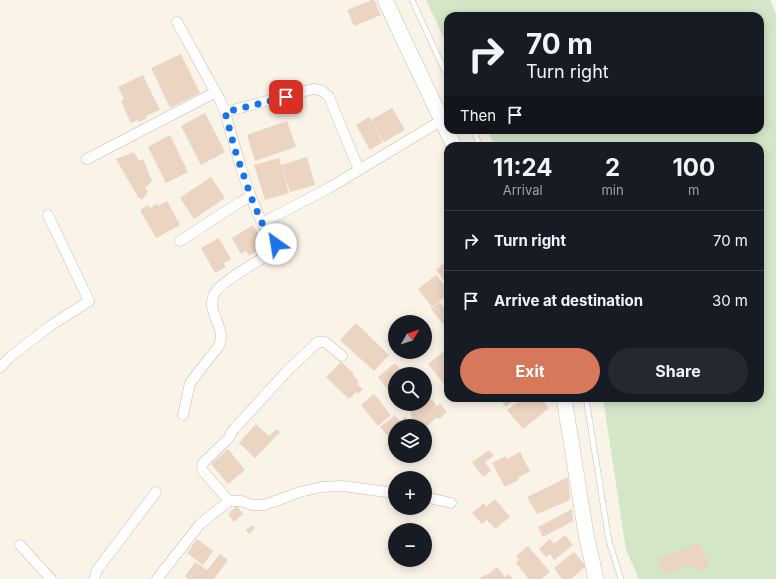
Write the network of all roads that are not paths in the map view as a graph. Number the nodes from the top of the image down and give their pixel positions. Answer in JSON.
{"nodes":[{"id":1,"x":385,"y":0,"type":"edge"},
{"id":2,"x":412,"y":0,"type":"edge"},
{"id":3,"x":177,"y":22,"type":"dead end"},
{"id":4,"x":444,"y":69,"type":"edge"},
{"id":5,"x":216,"y":92,"type":"junction"},
{"id":6,"x":225,"y":112,"type":"junction"},
{"id":7,"x":442,"y":120,"type":"junction"},
{"id":8,"x":444,"y":124,"type":"edge"},
{"id":9,"x":87,"y":159,"type":"dead end"},
{"id":10,"x":359,"y":170,"type":"junction"},
{"id":11,"x":251,"y":197,"type":"junction"},
{"id":12,"x":48,"y":215,"type":"dead end"},
{"id":13,"x":262,"y":223,"type":"junction"},
{"id":14,"x":180,"y":241,"type":"dead end"},
{"id":15,"x":342,"y":356,"type":"dead end"},
{"id":16,"x":0,"y":368,"type":"edge"},
{"id":17,"x":565,"y":402,"type":"edge"},
{"id":18,"x":587,"y":402,"type":"edge"},
{"id":19,"x":183,"y":415,"type":"dead end"},
{"id":20,"x":156,"y":492,"type":"dead end"},
{"id":21,"x":388,"y":492,"type":"edge"},
{"id":22,"x":432,"y":499,"type":"edge"},
{"id":23,"x":229,"y":501,"type":"junction"},
{"id":24,"x":451,"y":503,"type":"dead end"},
{"id":25,"x":20,"y":545,"type":"dead end"},
{"id":26,"x":593,"y":578,"type":"edge"},
{"id":27,"x":52,"y":579,"type":"edge"},
{"id":28,"x":94,"y":579,"type":"edge"},
{"id":29,"x":157,"y":579,"type":"edge"},
{"id":30,"x":621,"y":579,"type":"edge"}],
"edges":[{"from":1,"to":7,"type":"main road"},
{"from":2,"to":4,"type":"lane"},
{"from":3,"to":5,"type":"street"},
{"from":5,"to":6,"type":"street"},
{"from":5,"to":9,"type":"street"},
{"from":6,"to":10,"type":"street"},
{"from":6,"to":11,"type":"street"},
{"from":7,"to":8,"type":"main road"},
{"from":7,"to":10,"type":"street"},
{"from":10,"to":13,"type":"street"},
{"from":11,"to":13,"type":"street"},
{"from":11,"to":14,"type":"street"},
{"from":12,"to":16,"type":"street"},
{"from":13,"to":19,"type":"street"},
{"from":15,"to":23,"type":"street"},
{"from":17,"to":26,"type":"main road"},
{"from":18,"to":30,"type":"lane"},
{"from":20,"to":28,"type":"street"},
{"from":21,"to":23,"type":"street"},
{"from":22,"to":24,"type":"street"},
{"from":23,"to":29,"type":"street"},
{"from":25,"to":27,"type":"street"}]}
